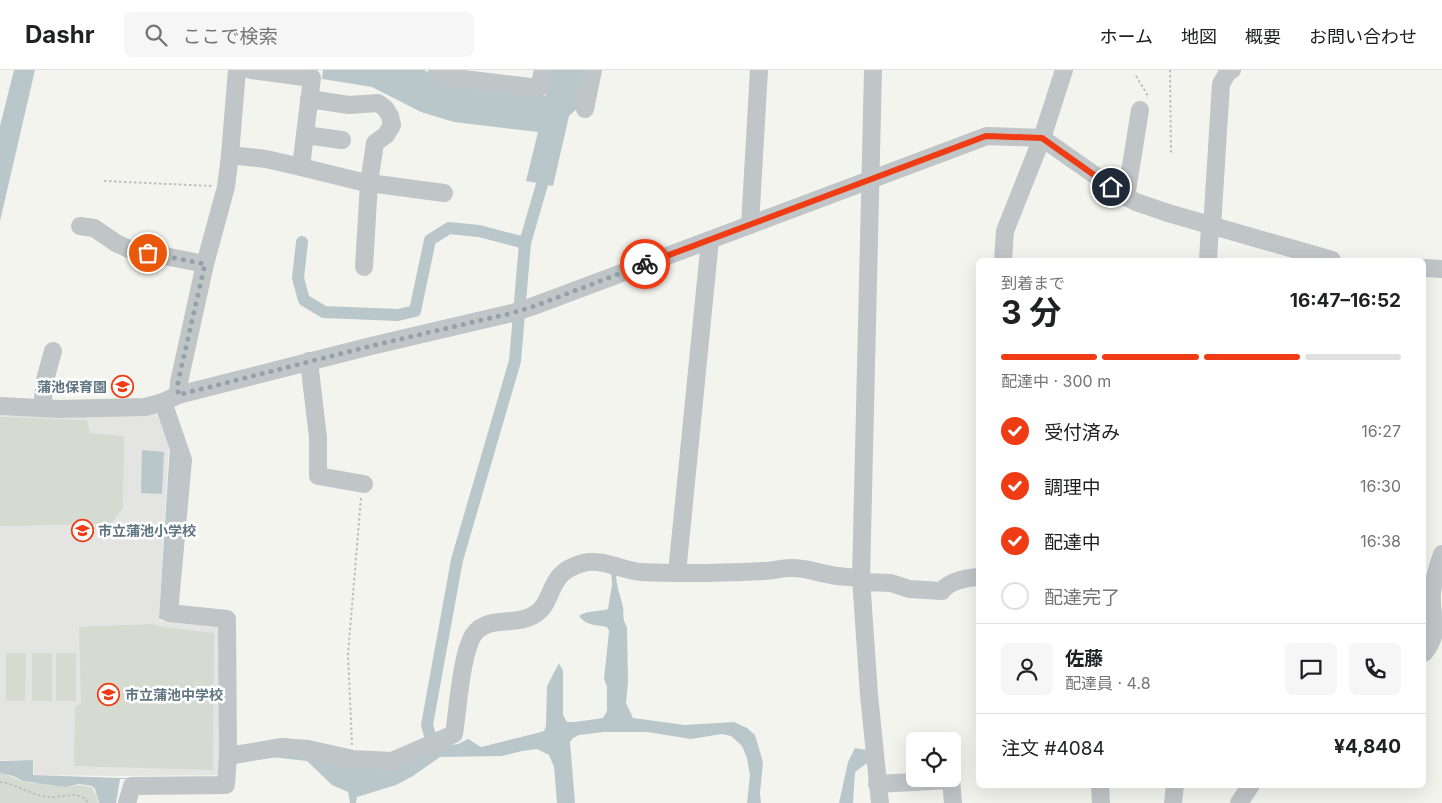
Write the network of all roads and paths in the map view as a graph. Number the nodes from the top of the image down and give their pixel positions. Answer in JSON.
{"nodes":[{"id":1,"x":237,"y":70,"type":"edge"},
{"id":2,"x":251,"y":70,"type":"edge"},
{"id":3,"x":437,"y":70,"type":"edge"},
{"id":4,"x":544,"y":70,"type":"edge"},
{"id":5,"x":593,"y":70,"type":"edge"},
{"id":6,"x":759,"y":70,"type":"edge"},
{"id":7,"x":873,"y":70,"type":"edge"},
{"id":8,"x":1064,"y":70,"type":"edge"},
{"id":9,"x":1170,"y":70,"type":"edge"},
{"id":10,"x":1229,"y":71,"type":"edge"},
{"id":11,"x":313,"y":74,"type":"edge"},
{"id":12,"x":1136,"y":76,"type":"dead end"},
{"id":13,"x":310,"y":99,"type":"junction"},
{"id":14,"x":1143,"y":108,"type":"joint"},
{"id":15,"x":585,"y":109,"type":"dead end"},
{"id":16,"x":305,"y":135,"type":"junction"},
{"id":17,"x":1042,"y":138,"type":"junction"},
{"id":18,"x":342,"y":140,"type":"dead end"},
{"id":19,"x":1171,"y":154,"type":"dead end"},
{"id":20,"x":230,"y":155,"type":"junction"},
{"id":21,"x":301,"y":167,"type":"junction"},
{"id":22,"x":871,"y":179,"type":"junction"},
{"id":23,"x":104,"y":181,"type":"dead end"},
{"id":24,"x":369,"y":183,"type":"junction"},
{"id":25,"x":226,"y":187,"type":"junction"},
{"id":26,"x":444,"y":193,"type":"dead end"},
{"id":27,"x":1126,"y":197,"type":"junction"},
{"id":28,"x":750,"y":224,"type":"junction"},
{"id":29,"x":80,"y":226,"type":"dead end"},
{"id":30,"x":1211,"y":226,"type":"junction"},
{"id":31,"x":710,"y":240,"type":"junction"},
{"id":32,"x":1003,"y":258,"type":"edge"},
{"id":33,"x":1208,"y":258,"type":"edge"},
{"id":34,"x":1325,"y":258,"type":"edge"},
{"id":35,"x":205,"y":264,"type":"junction"},
{"id":36,"x":364,"y":267,"type":"dead end"},
{"id":37,"x":1426,"y":268,"type":"edge"},
{"id":38,"x":1442,"y":269,"type":"edge"},
{"id":39,"x":53,"y":351,"type":"dead end"},
{"id":40,"x":309,"y":361,"type":"junction"},
{"id":41,"x":170,"y":398,"type":"junction"},
{"id":42,"x":0,"y":406,"type":"edge"},
{"id":43,"x":42,"y":408,"type":"junction"},
{"id":44,"x":363,"y":484,"type":"joint"},
{"id":45,"x":1442,"y":554,"type":"edge"},
{"id":46,"x":677,"y":573,"type":"junction"},
{"id":47,"x":976,"y":576,"type":"edge"},
{"id":48,"x":861,"y":580,"type":"junction"},
{"id":49,"x":1426,"y":651,"type":"edge"},
{"id":50,"x":228,"y":756,"type":"junction"},
{"id":51,"x":353,"y":759,"type":"junction"},
{"id":52,"x":0,"y":782,"type":"edge"},
{"id":53,"x":877,"y":784,"type":"junction"},
{"id":54,"x":1100,"y":788,"type":"edge"},
{"id":55,"x":1175,"y":788,"type":"edge"},
{"id":56,"x":1249,"y":788,"type":"edge"},
{"id":57,"x":88,"y":803,"type":"edge"},
{"id":58,"x":127,"y":803,"type":"edge"},
{"id":59,"x":880,"y":803,"type":"edge"},
{"id":60,"x":953,"y":803,"type":"edge"},
{"id":61,"x":1101,"y":803,"type":"edge"},
{"id":62,"x":1174,"y":803,"type":"edge"},
{"id":63,"x":1239,"y":803,"type":"edge"}],
"edges":[{"from":1,"to":20,"type":"street"},
{"from":2,"to":11,"type":"street"},
{"from":3,"to":4,"type":"street"},
{"from":5,"to":15,"type":"street"},
{"from":6,"to":28,"type":"street"},
{"from":7,"to":22,"type":"street"},
{"from":8,"to":17,"type":"street"},
{"from":9,"to":19,"type":"path"},
{"from":10,"to":30,"type":"street"},
{"from":11,"to":13,"type":"street"},
{"from":12,"to":14,"type":"path"},
{"from":13,"to":16,"type":"street"},
{"from":13,"to":24,"type":"street"},
{"from":14,"to":27,"type":"street"},
{"from":16,"to":18,"type":"street"},
{"from":16,"to":21,"type":"street"},
{"from":17,"to":22,"type":"street"},
{"from":17,"to":27,"type":"street"},
{"from":17,"to":32,"type":"street"},
{"from":20,"to":21,"type":"street"},
{"from":20,"to":25,"type":"street"},
{"from":21,"to":24,"type":"street"},
{"from":22,"to":28,"type":"street"},
{"from":22,"to":48,"type":"street"},
{"from":23,"to":25,"type":"path"},
{"from":24,"to":26,"type":"street"},
{"from":24,"to":36,"type":"street"},
{"from":25,"to":35,"type":"street"},
{"from":27,"to":30,"type":"street"},
{"from":28,"to":31,"type":"street"},
{"from":29,"to":35,"type":"street"},
{"from":30,"to":33,"type":"street"},
{"from":30,"to":34,"type":"street"},
{"from":31,"to":40,"type":"street"},
{"from":31,"to":46,"type":"street"},
{"from":35,"to":41,"type":"street"},
{"from":37,"to":38,"type":"street"},
{"from":39,"to":43,"type":"street"},
{"from":40,"to":41,"type":"street"},
{"from":40,"to":44,"type":"street"},
{"from":41,"to":43,"type":"street"},
{"from":41,"to":50,"type":"street"},
{"from":42,"to":43,"type":"street"},
{"from":44,"to":51,"type":"path"},
{"from":45,"to":49,"type":"street"},
{"from":46,"to":48,"type":"street"},
{"from":46,"to":51,"type":"street"},
{"from":47,"to":48,"type":"street"},
{"from":48,"to":53,"type":"street"},
{"from":50,"to":51,"type":"street"},
{"from":50,"to":58,"type":"street"},
{"from":52,"to":57,"type":"path"},
{"from":53,"to":59,"type":"street"},
{"from":53,"to":60,"type":"street"},
{"from":54,"to":61,"type":"street"},
{"from":55,"to":62,"type":"street"},
{"from":56,"to":63,"type":"street"}]}
